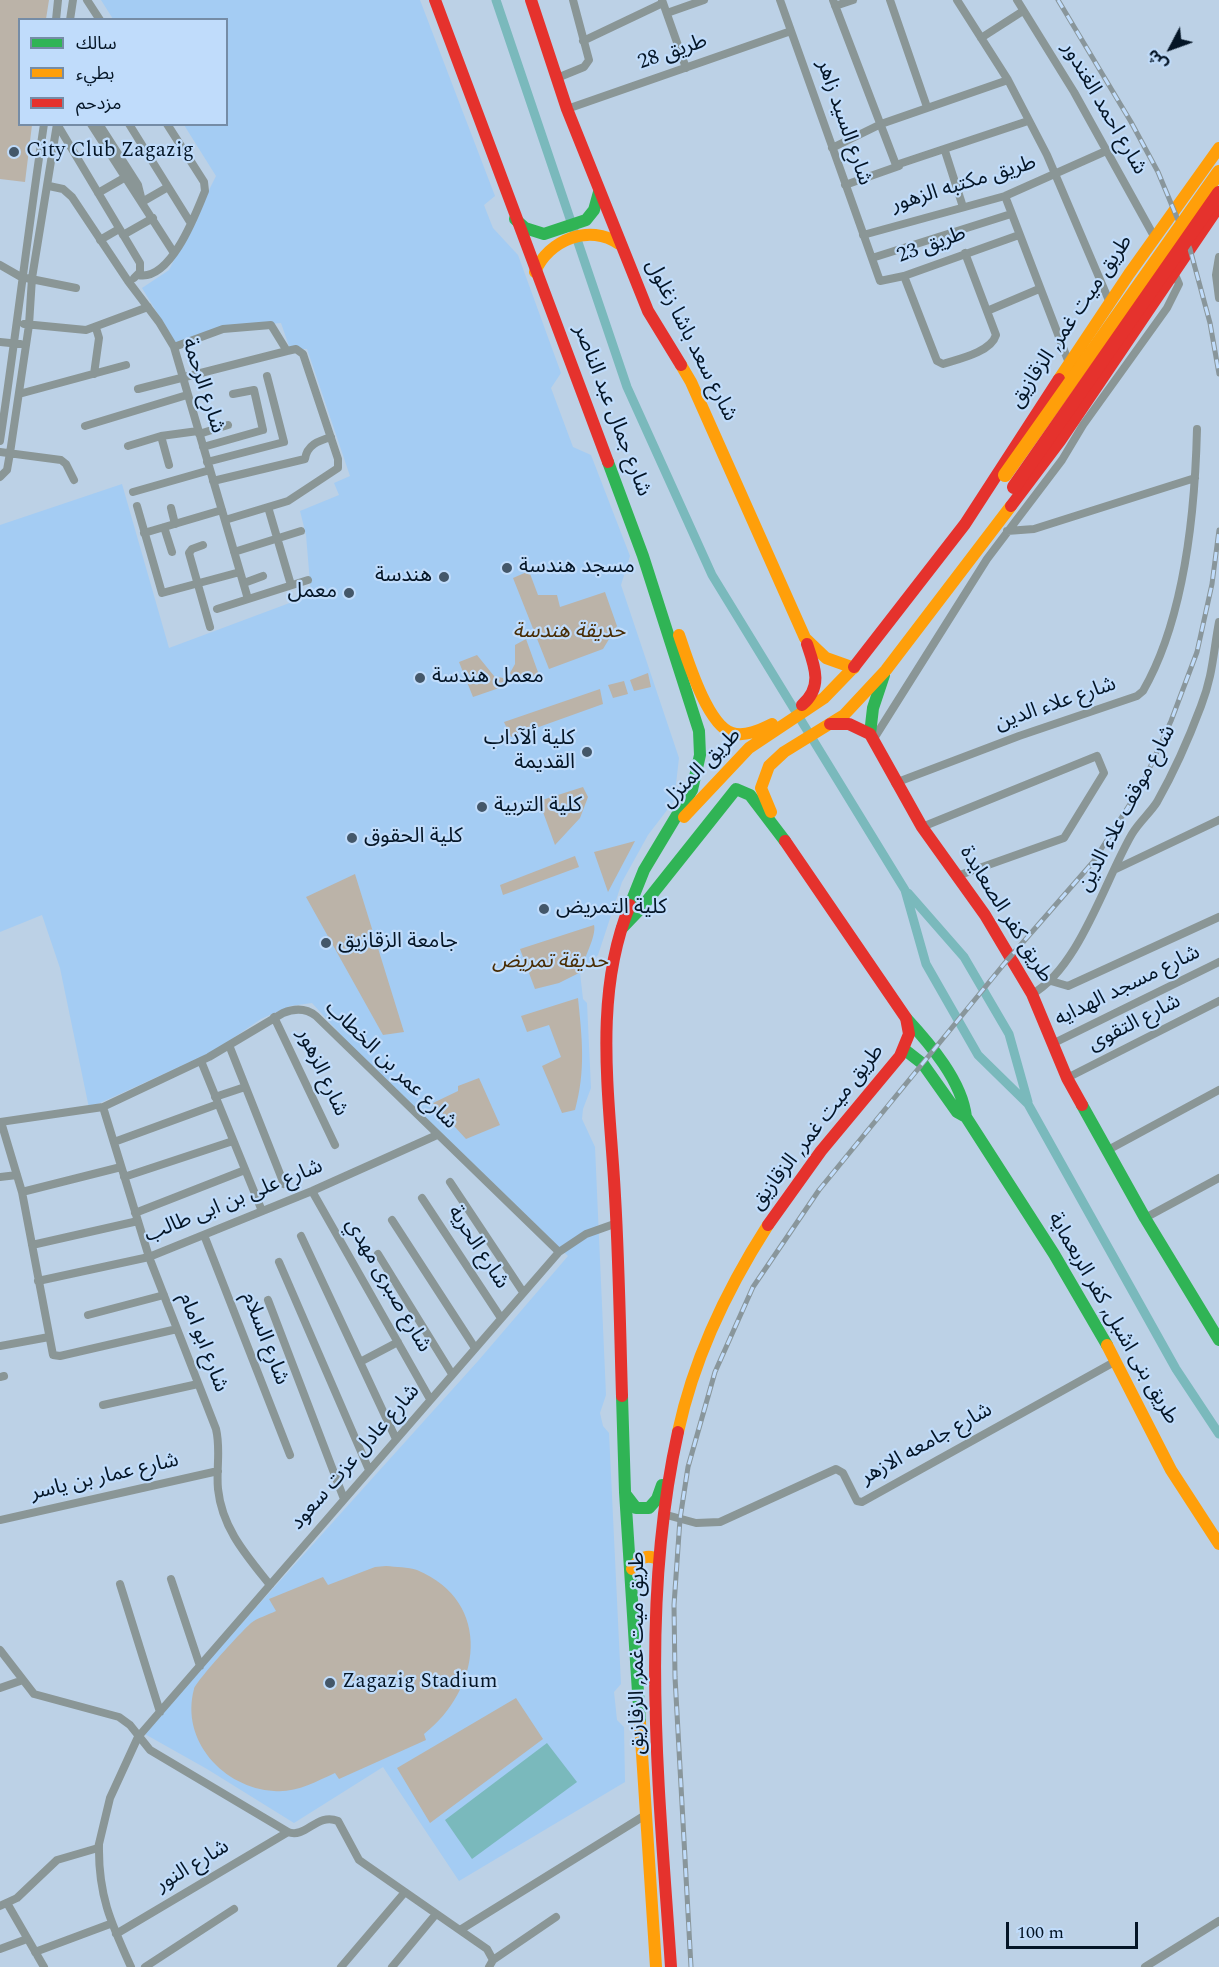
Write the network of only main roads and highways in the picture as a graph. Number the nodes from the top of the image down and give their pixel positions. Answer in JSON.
{"nodes":[{"id":1,"x":435,"y":0,"type":"edge"},
{"id":2,"x":531,"y":0,"type":"edge"},
{"id":3,"x":1219,"y":147,"type":"edge"},
{"id":4,"x":1219,"y":172,"type":"edge"},
{"id":5,"x":599,"y":192,"type":"junction"},
{"id":6,"x":1219,"y":193,"type":"edge"},
{"id":7,"x":1219,"y":206,"type":"edge"},
{"id":8,"x":515,"y":219,"type":"junction"},
{"id":9,"x":588,"y":226,"type":"junction"},
{"id":10,"x":622,"y":249,"type":"junction"},
{"id":11,"x":535,"y":272,"type":"junction"},
{"id":12,"x":965,"y":524,"type":"junction"},
{"id":13,"x":1000,"y":531,"type":"junction"},
{"id":14,"x":652,"y":584,"type":"junction"},
{"id":15,"x":805,"y":638,"type":"junction"},
{"id":16,"x":854,"y":668,"type":"junction"},
{"id":17,"x":886,"y":670,"type":"junction"},
{"id":18,"x":814,"y":700,"type":"junction"},
{"id":19,"x":830,"y":724,"type":"junction"},
{"id":20,"x":770,"y":729,"type":"junction"},
{"id":21,"x":872,"y":737,"type":"junction"},
{"id":22,"x":782,"y":837,"type":"junction"},
{"id":23,"x":663,"y":839,"type":"junction"},
{"id":24,"x":619,"y":931,"type":"junction"},
{"id":25,"x":906,"y":1018,"type":"junction"},
{"id":26,"x":905,"y":1050,"type":"junction"},
{"id":27,"x":966,"y":1117,"type":"junction"},
{"id":28,"x":1219,"y":1340,"type":"edge"},
{"id":29,"x":669,"y":1464,"type":"junction"},
{"id":30,"x":626,"y":1492,"type":"junction"},
{"id":31,"x":1219,"y":1544,"type":"edge"},
{"id":32,"x":659,"y":1560,"type":"junction"},
{"id":33,"x":632,"y":1569,"type":"junction"},
{"id":34,"x":656,"y":1967,"type":"edge"},
{"id":35,"x":671,"y":1967,"type":"edge"}],
"edges":[{"from":1,"to":8,"type":"main road","name":"شارع جمال عبد الناصر"},
{"from":2,"to":5,"type":"main road","name":"شارع سعد باشا زغلول"},
{"from":3,"to":12,"type":"main road","name":"طريق ميت غمر, الزقازيق"},
{"from":4,"to":12,"type":"main road","name":"طريق ميت غمر, الزقازيق","bridge":true},
{"from":5,"to":9,"type":"main road"},
{"from":5,"to":10,"type":"main road","name":"شارع سعد باشا زغلول"},
{"from":6,"to":13,"type":"main road","bridge":true},
{"from":7,"to":13,"type":"main road"},
{"from":8,"to":9,"type":"main road"},
{"from":8,"to":11,"type":"main road","name":"شارع جمال عبد الناصر"},
{"from":9,"to":10,"type":"main road"},
{"from":9,"to":11,"type":"main road"},
{"from":10,"to":15,"type":"main road","name":"شارع سعد باشا زغلول"},
{"from":11,"to":14,"type":"main road","name":"شارع جمال عبد الناصر"},
{"from":12,"to":16,"type":"main road","name":"طريق ميت غمر, الزقازيق"},
{"from":13,"to":17,"type":"main road"},
{"from":14,"to":20,"type":"main road"},
{"from":14,"to":23,"type":"main road","name":"شارع جمال عبد الناصر"},
{"from":15,"to":16,"type":"main road","name":"شارع سعد باشا زغلول"},
{"from":15,"to":18,"type":"main road"},
{"from":16,"to":18,"type":"main road","name":"طريق ميت غمر, الزقازيق"},
{"from":17,"to":19,"type":"main road"},
{"from":17,"to":21,"type":"main road"},
{"from":18,"to":20,"type":"main road","name":"طريق ميت غمر, الزقازيق"},
{"from":19,"to":21,"type":"main road"},
{"from":19,"to":22,"type":"main road"},
{"from":20,"to":23,"type":"main road","name":"طريق المنزل"},
{"from":21,"to":28,"type":"main road","name":"طريق كفر الصعايدة"},
{"from":22,"to":24,"type":"main road"},
{"from":22,"to":25,"type":"main road"},
{"from":23,"to":24,"type":"main road","name":"طريق ميت غمر, الزقازيق"},
{"from":24,"to":30,"type":"main road","name":"طريق ميت غمر, الزقازيق"},
{"from":25,"to":26,"type":"main road","name":"طريق ميت غمر, الزقازيق"},
{"from":25,"to":27,"type":"main road"},
{"from":26,"to":27,"type":"main road"},
{"from":26,"to":29,"type":"main road","name":"طريق ميت غمر, الزقازيق"},
{"from":27,"to":31,"type":"main road","name":"طريق بنى اشبل, كفر الربعماية"},
{"from":29,"to":30,"type":"main road"},
{"from":29,"to":32,"type":"main road","name":"طريق ميت غمر, الزقازيق"},
{"from":30,"to":33,"type":"main road","name":"طريق ميت غمر, الزقازيق"},
{"from":32,"to":33,"type":"main road"},
{"from":32,"to":35,"type":"main road","name":"طريق ميت غمر, الزقازيق"},
{"from":33,"to":34,"type":"main road","name":"طريق ميت غمر, الزقازيق"}]}
